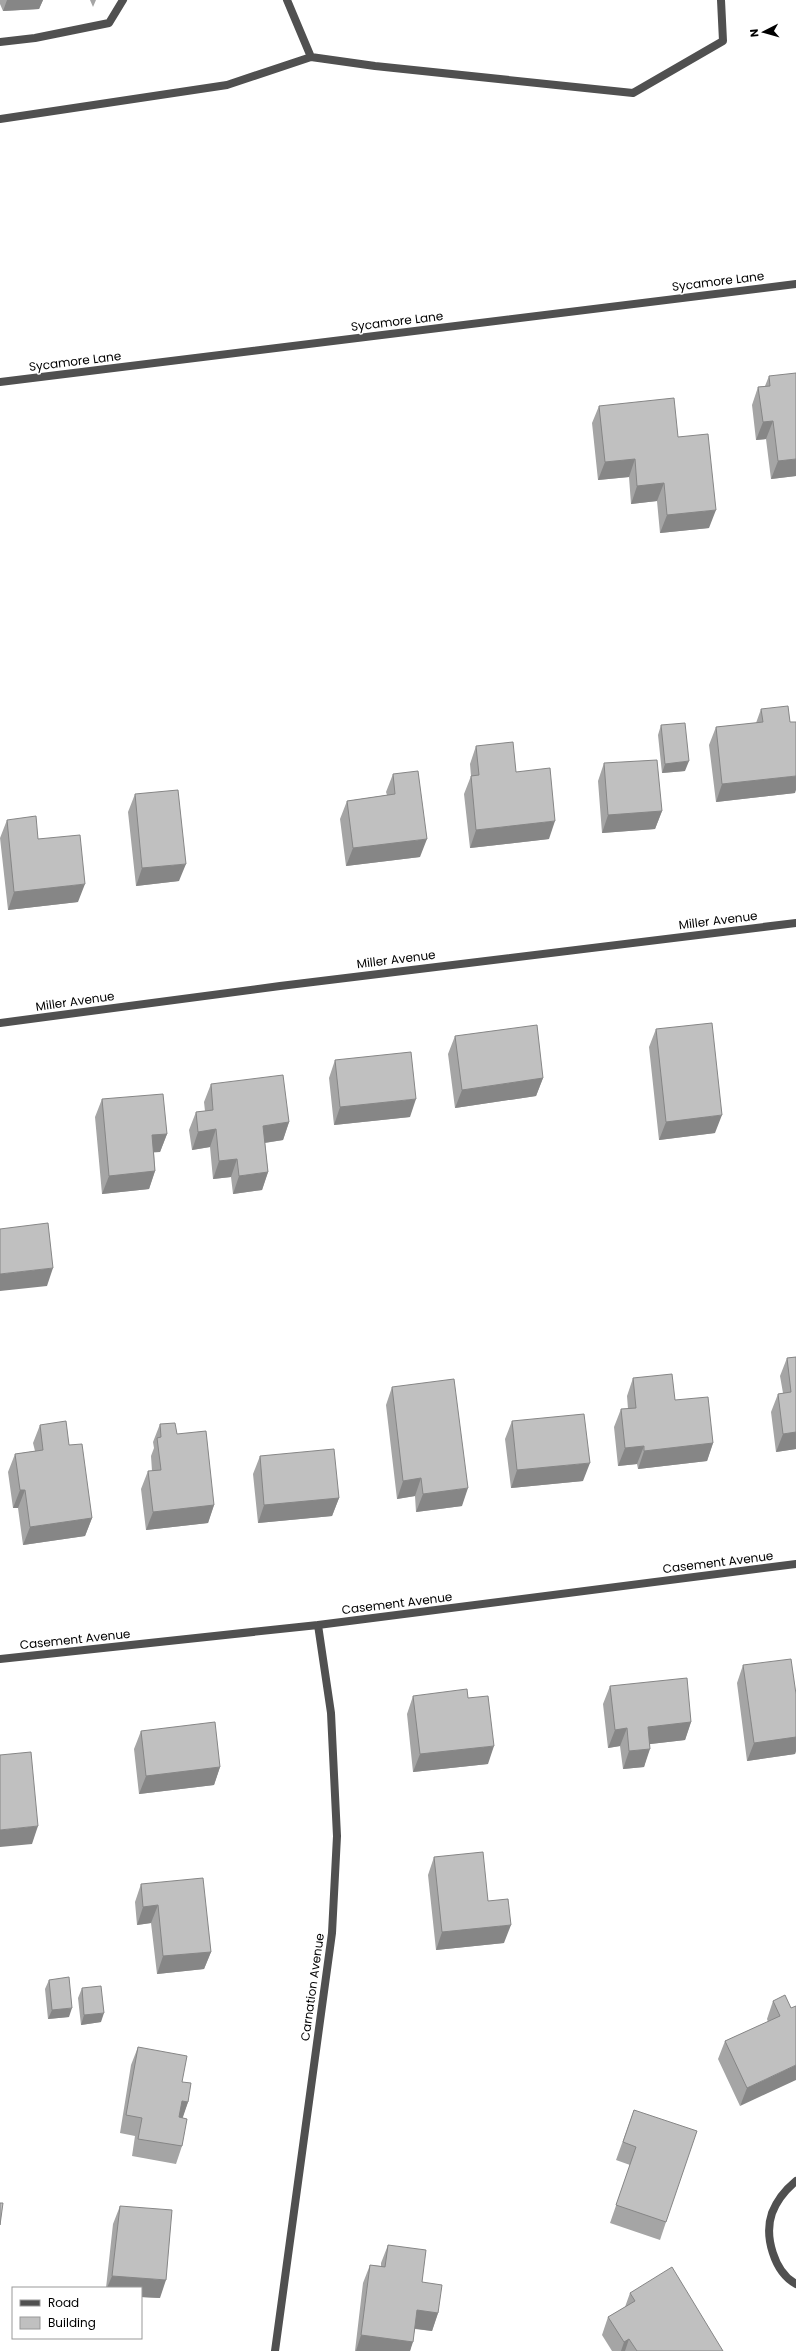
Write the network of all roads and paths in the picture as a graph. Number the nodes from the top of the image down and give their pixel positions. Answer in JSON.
{"nodes":[{"id":1,"x":123,"y":0,"type":"edge"},
{"id":2,"x":286,"y":0,"type":"edge"},
{"id":3,"x":721,"y":0,"type":"edge"},
{"id":4,"x":0,"y":42,"type":"edge"},
{"id":5,"x":311,"y":57,"type":"junction"},
{"id":6,"x":0,"y":119,"type":"edge"},
{"id":7,"x":796,"y":284,"type":"edge"},
{"id":8,"x":0,"y":382,"type":"edge"},
{"id":9,"x":796,"y":923,"type":"edge"},
{"id":10,"x":0,"y":1022,"type":"edge"},
{"id":11,"x":796,"y":1564,"type":"edge"},
{"id":12,"x":318,"y":1625,"type":"junction"},
{"id":13,"x":0,"y":1659,"type":"edge"},
{"id":14,"x":796,"y":2182,"type":"edge"},
{"id":15,"x":796,"y":2284,"type":"edge"},
{"id":16,"x":275,"y":2351,"type":"edge"}],
"edges":[{"from":1,"to":4,"type":"street"},
{"from":2,"to":5,"type":"street"},
{"from":3,"to":5,"type":"street"},
{"from":5,"to":6,"type":"street"},
{"from":7,"to":8,"type":"street","name":"Sycamore Lane"},
{"from":9,"to":10,"type":"street","name":"Miller Avenue"},
{"from":11,"to":12,"type":"street","name":"Casement Avenue"},
{"from":12,"to":13,"type":"street","name":"Casement Avenue"},
{"from":12,"to":16,"type":"street","name":"Carnation Avenue"},
{"from":14,"to":15,"type":"street"}]}
